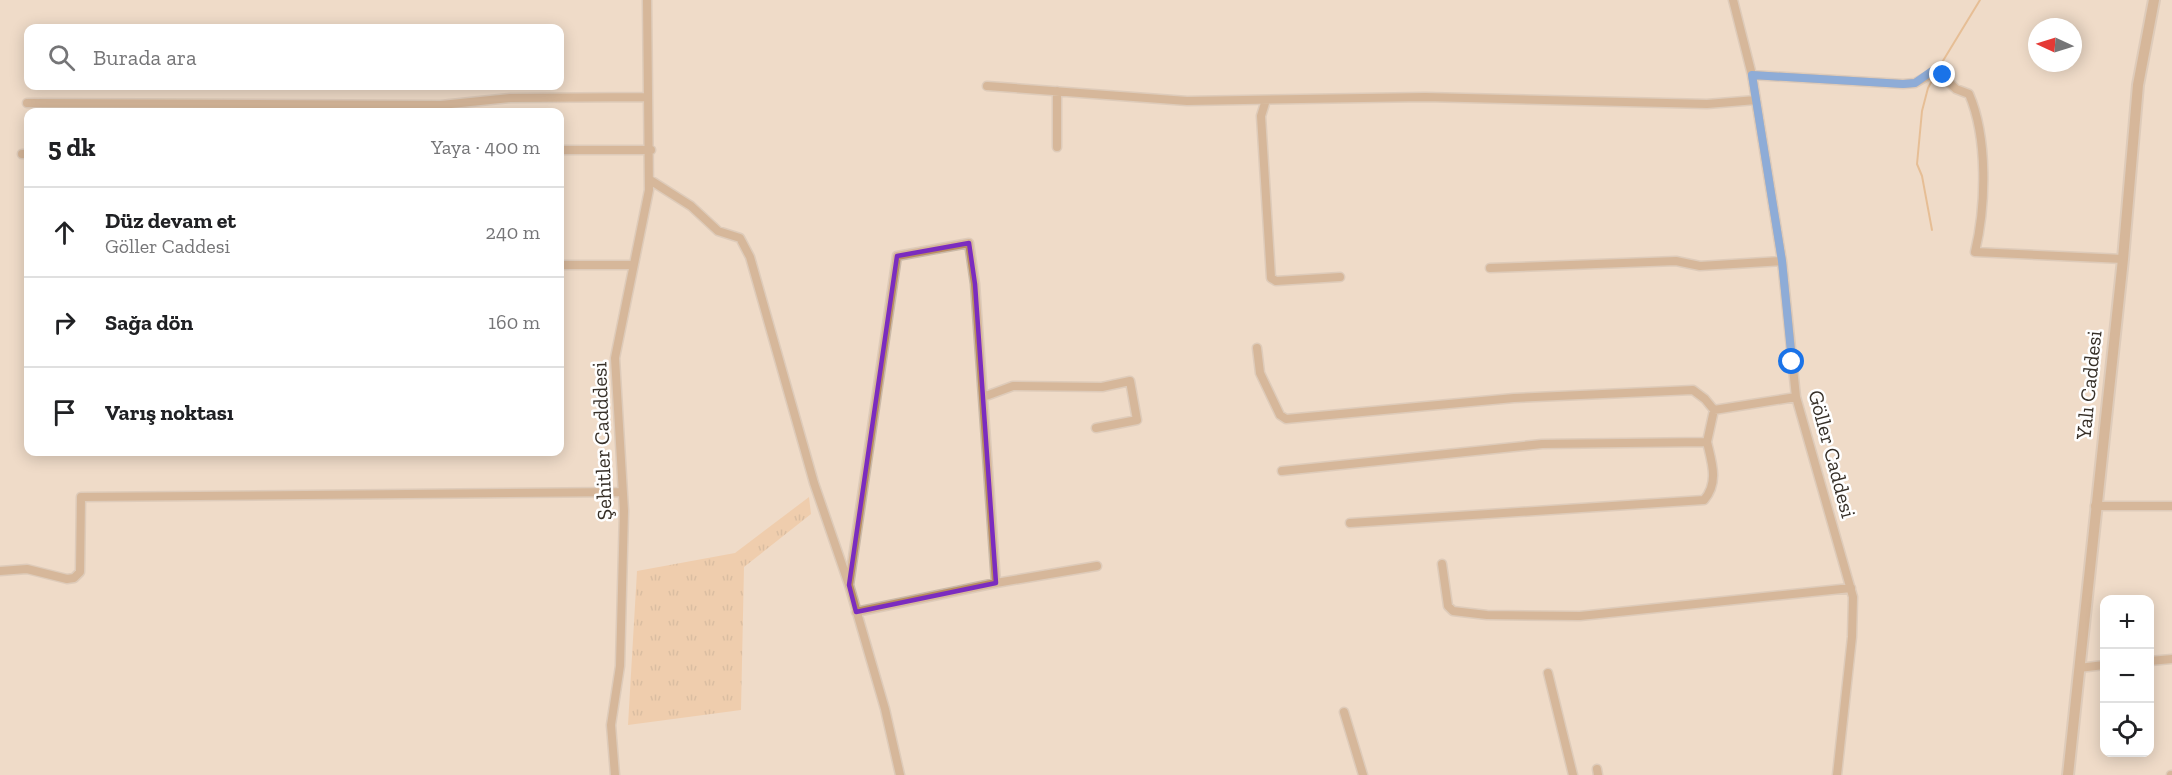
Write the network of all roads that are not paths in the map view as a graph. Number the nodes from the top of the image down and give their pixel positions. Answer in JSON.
{"nodes":[{"id":1,"x":647,"y":0,"type":"edge"},
{"id":2,"x":1733,"y":0,"type":"edge"},
{"id":3,"x":2154,"y":0,"type":"edge"},
{"id":4,"x":1752,"y":75,"type":"junction"},
{"id":5,"x":987,"y":86,"type":"dead end"},
{"id":6,"x":1057,"y":91,"type":"junction"},
{"id":7,"x":648,"y":97,"type":"junction"},
{"id":8,"x":1266,"y":100,"type":"junction"},
{"id":9,"x":1756,"y":100,"type":"junction"},
{"id":10,"x":27,"y":103,"type":"dead end"},
{"id":11,"x":1057,"y":147,"type":"dead end"},
{"id":12,"x":564,"y":150,"type":"edge"},
{"id":13,"x":651,"y":150,"type":"junction"},
{"id":14,"x":650,"y":180,"type":"junction"},
{"id":15,"x":2123,"y":259,"type":"junction"},
{"id":16,"x":1782,"y":261,"type":"junction"},
{"id":17,"x":564,"y":265,"type":"edge"},
{"id":18,"x":633,"y":266,"type":"junction"},
{"id":19,"x":1490,"y":268,"type":"dead end"},
{"id":20,"x":1340,"y":277,"type":"dead end"},
{"id":21,"x":1257,"y":348,"type":"dead end"},
{"id":22,"x":982,"y":397,"type":"junction"},
{"id":23,"x":1796,"y":397,"type":"junction"},
{"id":24,"x":1714,"y":411,"type":"junction"},
{"id":25,"x":1096,"y":428,"type":"dead end"},
{"id":26,"x":1707,"y":442,"type":"junction"},
{"id":27,"x":1282,"y":471,"type":"dead end"},
{"id":28,"x":622,"y":492,"type":"junction"},
{"id":29,"x":2095,"y":506,"type":"junction"},
{"id":30,"x":2172,"y":506,"type":"edge"},
{"id":31,"x":1350,"y":522,"type":"dead end"},
{"id":32,"x":1442,"y":564,"type":"dead end"},
{"id":33,"x":1097,"y":566,"type":"dead end"},
{"id":34,"x":0,"y":571,"type":"edge"},
{"id":35,"x":996,"y":583,"type":"junction"},
{"id":36,"x":849,"y":585,"type":"junction"},
{"id":37,"x":1851,"y":588,"type":"junction"},
{"id":38,"x":856,"y":612,"type":"junction"},
{"id":39,"x":2172,"y":659,"type":"edge"},
{"id":40,"x":2154,"y":661,"type":"edge"},
{"id":41,"x":2100,"y":665,"type":"edge"},
{"id":42,"x":2079,"y":668,"type":"junction"},
{"id":43,"x":1548,"y":673,"type":"dead end"},
{"id":44,"x":1344,"y":712,"type":"dead end"},
{"id":45,"x":615,"y":775,"type":"edge"},
{"id":46,"x":900,"y":775,"type":"edge"},
{"id":47,"x":1363,"y":775,"type":"edge"},
{"id":48,"x":1573,"y":775,"type":"edge"},
{"id":49,"x":1837,"y":775,"type":"edge"},
{"id":50,"x":2068,"y":775,"type":"edge"}],
"edges":[{"from":1,"to":7,"type":"street","name":"Şehitler Cadddesi"},
{"from":2,"to":4,"type":"street","name":"Göller Caddesi"},
{"from":3,"to":15,"type":"street","name":"Yalı Caddesi"},
{"from":4,"to":9,"type":"street","name":"Göller Caddesi"},
{"from":4,"to":15,"type":"street"},
{"from":5,"to":6,"type":"street"},
{"from":6,"to":8,"type":"street"},
{"from":6,"to":11,"type":"street"},
{"from":7,"to":10,"type":"street"},
{"from":7,"to":13,"type":"street","name":"Şehitler Cadddesi"},
{"from":8,"to":9,"type":"street"},
{"from":8,"to":20,"type":"street"},
{"from":9,"to":16,"type":"street","name":"Göller Caddesi"},
{"from":12,"to":13,"type":"street"},
{"from":13,"to":14,"type":"street","name":"Şehitler Cadddesi"},
{"from":14,"to":18,"type":"street","name":"Şehitler Cadddesi"},
{"from":14,"to":36,"type":"street"},
{"from":15,"to":29,"type":"street","name":"Yalı Caddesi"},
{"from":16,"to":19,"type":"street"},
{"from":16,"to":23,"type":"street","name":"Göller Caddesi"},
{"from":17,"to":18,"type":"street"},
{"from":18,"to":28,"type":"street","name":"Şehitler Cadddesi"},
{"from":21,"to":24,"type":"street"},
{"from":22,"to":25,"type":"street"},
{"from":22,"to":35,"type":"street"},
{"from":22,"to":36,"type":"street"},
{"from":23,"to":24,"type":"street"},
{"from":23,"to":37,"type":"street","name":"Göller Caddesi"},
{"from":24,"to":26,"type":"street"},
{"from":26,"to":27,"type":"street"},
{"from":26,"to":31,"type":"street"},
{"from":28,"to":34,"type":"street"},
{"from":28,"to":45,"type":"street","name":"Şehitler Cadddesi"},
{"from":29,"to":30,"type":"street"},
{"from":29,"to":42,"type":"street","name":"Yalı Caddesi"},
{"from":32,"to":37,"type":"street"},
{"from":33,"to":35,"type":"street"},
{"from":35,"to":38,"type":"street"},
{"from":36,"to":38,"type":"street"},
{"from":37,"to":49,"type":"street","name":"Göller Caddesi"},
{"from":38,"to":46,"type":"street"},
{"from":39,"to":40,"type":"street"},
{"from":41,"to":42,"type":"street"},
{"from":42,"to":50,"type":"street","name":"Yalı Caddesi"},
{"from":43,"to":48,"type":"street"},
{"from":44,"to":47,"type":"street"}]}
